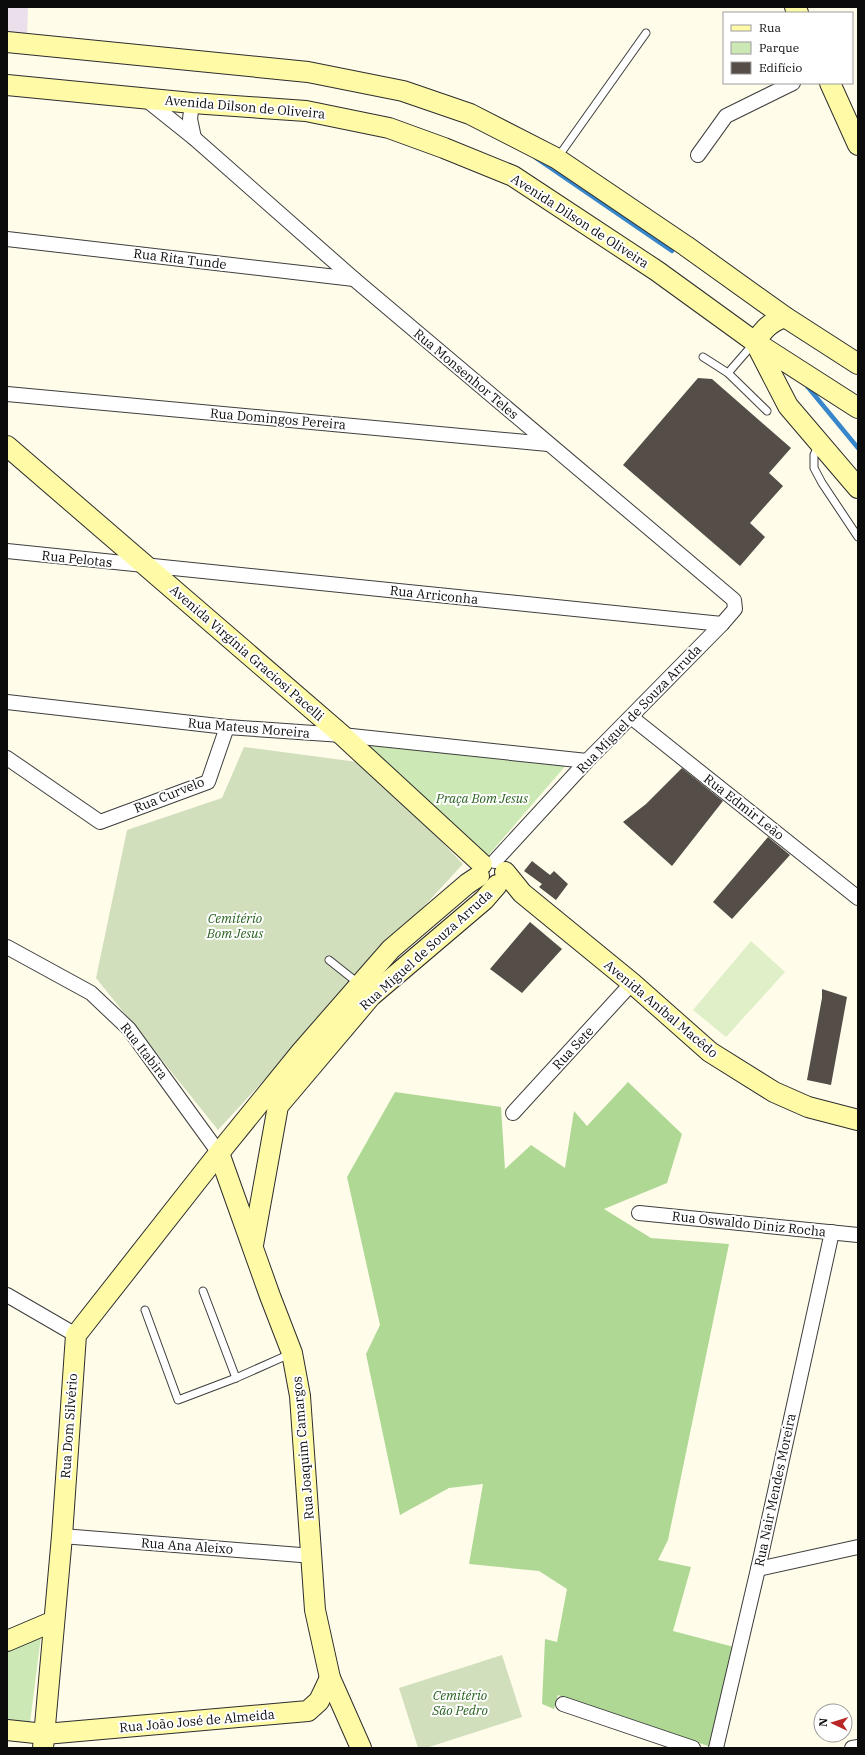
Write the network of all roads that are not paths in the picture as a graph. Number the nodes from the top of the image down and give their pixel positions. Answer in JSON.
{"nodes":[{"id":1,"x":646,"y":33,"type":"dead end"},
{"id":2,"x":7,"y":42,"type":"edge"},
{"id":3,"x":791,"y":84,"type":"edge"},
{"id":4,"x":831,"y":84,"type":"edge"},
{"id":5,"x":7,"y":85,"type":"edge"},
{"id":6,"x":144,"y":98,"type":"junction"},
{"id":7,"x":192,"y":102,"type":"junction"},
{"id":8,"x":854,"y":123,"type":"edge"},
{"id":9,"x":194,"y":138,"type":"junction"},
{"id":10,"x":858,"y":145,"type":"edge"},
{"id":11,"x":698,"y":155,"type":"dead end"},
{"id":12,"x":556,"y":158,"type":"junction"},
{"id":13,"x":7,"y":239,"type":"edge"},
{"id":14,"x":354,"y":279,"type":"junction"},
{"id":15,"x":785,"y":317,"type":"junction"},
{"id":16,"x":755,"y":342,"type":"junction"},
{"id":17,"x":703,"y":357,"type":"dead end"},
{"id":18,"x":858,"y":364,"type":"edge"},
{"id":19,"x":728,"y":373,"type":"junction"},
{"id":20,"x":7,"y":394,"type":"edge"},
{"id":21,"x":858,"y":408,"type":"edge"},
{"id":22,"x":767,"y":411,"type":"dead end"},
{"id":23,"x":819,"y":443,"type":"junction"},
{"id":24,"x":548,"y":444,"type":"junction"},
{"id":25,"x":7,"y":446,"type":"edge"},
{"id":26,"x":858,"y":488,"type":"edge"},
{"id":27,"x":858,"y":536,"type":"edge"},
{"id":28,"x":7,"y":551,"type":"edge"},
{"id":29,"x":147,"y":566,"type":"junction"},
{"id":30,"x":735,"y":610,"type":"joint"},
{"id":31,"x":722,"y":624,"type":"junction"},
{"id":32,"x":7,"y":702,"type":"edge"},
{"id":33,"x":630,"y":717,"type":"junction"},
{"id":34,"x":227,"y":727,"type":"junction"},
{"id":35,"x":342,"y":735,"type":"junction"},
{"id":36,"x":7,"y":758,"type":"edge"},
{"id":37,"x":587,"y":761,"type":"junction"},
{"id":38,"x":493,"y":874,"type":"junction"},
{"id":39,"x":858,"y":898,"type":"edge"},
{"id":40,"x":7,"y":947,"type":"edge"},
{"id":41,"x":329,"y":960,"type":"dead end"},
{"id":42,"x":632,"y":983,"type":"junction"},
{"id":43,"x":365,"y":990,"type":"junction"},
{"id":44,"x":513,"y":1113,"type":"dead end"},
{"id":45,"x":858,"y":1120,"type":"edge"},
{"id":46,"x":219,"y":1153,"type":"junction"},
{"id":47,"x":639,"y":1212,"type":"dead end"},
{"id":48,"x":832,"y":1232,"type":"junction"},
{"id":49,"x":858,"y":1235,"type":"edge"},
{"id":50,"x":253,"y":1247,"type":"junction"},
{"id":51,"x":203,"y":1291,"type":"dead end"},
{"id":52,"x":7,"y":1295,"type":"edge"},
{"id":53,"x":145,"y":1310,"type":"dead end"},
{"id":54,"x":76,"y":1335,"type":"junction"},
{"id":55,"x":286,"y":1355,"type":"junction"},
{"id":56,"x":236,"y":1378,"type":"junction"},
{"id":57,"x":62,"y":1536,"type":"junction"},
{"id":58,"x":858,"y":1547,"type":"edge"},
{"id":59,"x":313,"y":1556,"type":"junction"},
{"id":60,"x":758,"y":1569,"type":"junction"},
{"id":61,"x":54,"y":1621,"type":"junction"},
{"id":62,"x":7,"y":1641,"type":"edge"},
{"id":63,"x":330,"y":1678,"type":"junction"},
{"id":64,"x":563,"y":1704,"type":"dead end"},
{"id":65,"x":7,"y":1730,"type":"edge"},
{"id":66,"x":44,"y":1741,"type":"edge"},
{"id":67,"x":858,"y":1747,"type":"edge"},
{"id":68,"x":361,"y":1748,"type":"edge"},
{"id":69,"x":693,"y":1748,"type":"edge"},
{"id":70,"x":716,"y":1748,"type":"edge"},
{"id":71,"x":852,"y":1748,"type":"edge"}],
"edges":[{"from":1,"to":12,"type":"lane"},
{"from":2,"to":12,"type":"street"},
{"from":3,"to":11,"type":"street"},
{"from":4,"to":8,"type":"street"},
{"from":5,"to":6,"type":"street","name":"Avenida Dilson de Oliveira"},
{"from":6,"to":7,"type":"street","name":"Avenida Dilson de Oliveira"},
{"from":6,"to":9,"type":"street","name":"Rua Monsenhor Teles"},
{"from":7,"to":9,"type":"street"},
{"from":7,"to":16,"type":"street","name":"Avenida Dilson de Oliveira"},
{"from":8,"to":10,"type":"street"},
{"from":9,"to":14,"type":"street","name":"Rua Monsenhor Teles"},
{"from":12,"to":15,"type":"street"},
{"from":13,"to":14,"type":"street","name":"Rua Rita Tunde"},
{"from":14,"to":24,"type":"street","name":"Rua Monsenhor Teles"},
{"from":15,"to":16,"type":"street"},
{"from":15,"to":18,"type":"street"},
{"from":16,"to":19,"type":"lane"},
{"from":16,"to":21,"type":"street","name":"Avenida Dilson de Oliveira"},
{"from":16,"to":23,"type":"street"},
{"from":17,"to":19,"type":"lane"},
{"from":19,"to":22,"type":"lane"},
{"from":20,"to":24,"type":"street","name":"Rua Domingos Pereira"},
{"from":23,"to":26,"type":"street"},
{"from":23,"to":27,"type":"lane"},
{"from":24,"to":30,"type":"street","name":"Rua Monsenhor Teles"},
{"from":25,"to":29,"type":"street","name":"Avenida Virgínia Graciosi Pacelli"},
{"from":28,"to":29,"type":"street","name":"Rua Pelotas"},
{"from":29,"to":31,"type":"street","name":"Rua Arriconha"},
{"from":29,"to":35,"type":"street","name":"Avenida Virgínia Graciosi Pacelli"},
{"from":30,"to":31,"type":"street","name":"Rua Miguel de Souza Arruda"},
{"from":31,"to":33,"type":"street","name":"Rua Miguel de Souza Arruda"},
{"from":32,"to":34,"type":"street","name":"Rua Mateus Moreira"},
{"from":33,"to":37,"type":"street","name":"Rua Miguel de Souza Arruda"},
{"from":33,"to":39,"type":"street","name":"Rua Edmir Leão"},
{"from":34,"to":35,"type":"street","name":"Rua Mateus Moreira"},
{"from":34,"to":36,"type":"street","name":"Rua Curvelo"},
{"from":35,"to":37,"type":"street","name":"Rua Mateus Moreira"},
{"from":35,"to":38,"type":"street","name":"Avenida Virgínia Graciosi Pacelli"},
{"from":37,"to":38,"type":"street","name":"Rua Miguel de Souza Arruda"},
{"from":38,"to":42,"type":"street","name":"Avenida Aníbal Macêdo"},
{"from":38,"to":43,"type":"street","name":"Rua Miguel de Souza Arruda"},
{"from":40,"to":46,"type":"street","name":"Rua Itabira"},
{"from":41,"to":43,"type":"lane"},
{"from":42,"to":44,"type":"street","name":"Rua Sete"},
{"from":42,"to":45,"type":"street","name":"Avenida Aníbal Macêdo"},
{"from":43,"to":46,"type":"street","name":"Rua Miguel de Souza Arruda"},
{"from":43,"to":50,"type":"street","name":"Rua Miguel de Souza Arruda"},
{"from":46,"to":50,"type":"street","name":"Rua Joaquim Camargos"},
{"from":46,"to":54,"type":"street"},
{"from":47,"to":48,"type":"street","name":"Rua Oswaldo Diniz Rocha"},
{"from":48,"to":49,"type":"street","name":"Rua Oswaldo Diniz Rocha"},
{"from":48,"to":60,"type":"street","name":"Rua Nair Mendes Moreira"},
{"from":50,"to":55,"type":"street","name":"Rua Joaquim Camargos"},
{"from":51,"to":56,"type":"lane"},
{"from":52,"to":54,"type":"street"},
{"from":53,"to":56,"type":"lane"},
{"from":54,"to":57,"type":"street","name":"Rua Dom Silvério"},
{"from":55,"to":56,"type":"lane"},
{"from":55,"to":59,"type":"street","name":"Rua Joaquim Camargos"},
{"from":57,"to":59,"type":"street","name":"Rua Ana Aleixo"},
{"from":57,"to":61,"type":"street","name":"Rua Dom Silvério"},
{"from":58,"to":60,"type":"street"},
{"from":59,"to":63,"type":"street","name":"Rua Joaquim Camargos"},
{"from":60,"to":70,"type":"street","name":"Rua Nair Mendes Moreira"},
{"from":61,"to":62,"type":"street"},
{"from":61,"to":66,"type":"street","name":"Rua Dom Silvério"},
{"from":63,"to":66,"type":"street","name":"Rua João José de Almeida"},
{"from":63,"to":68,"type":"street","name":"Rua Joaquim Camargos"},
{"from":64,"to":69,"type":"street"},
{"from":65,"to":66,"type":"street","name":"Rua João José de Almeida"},
{"from":67,"to":71,"type":"street"}]}
